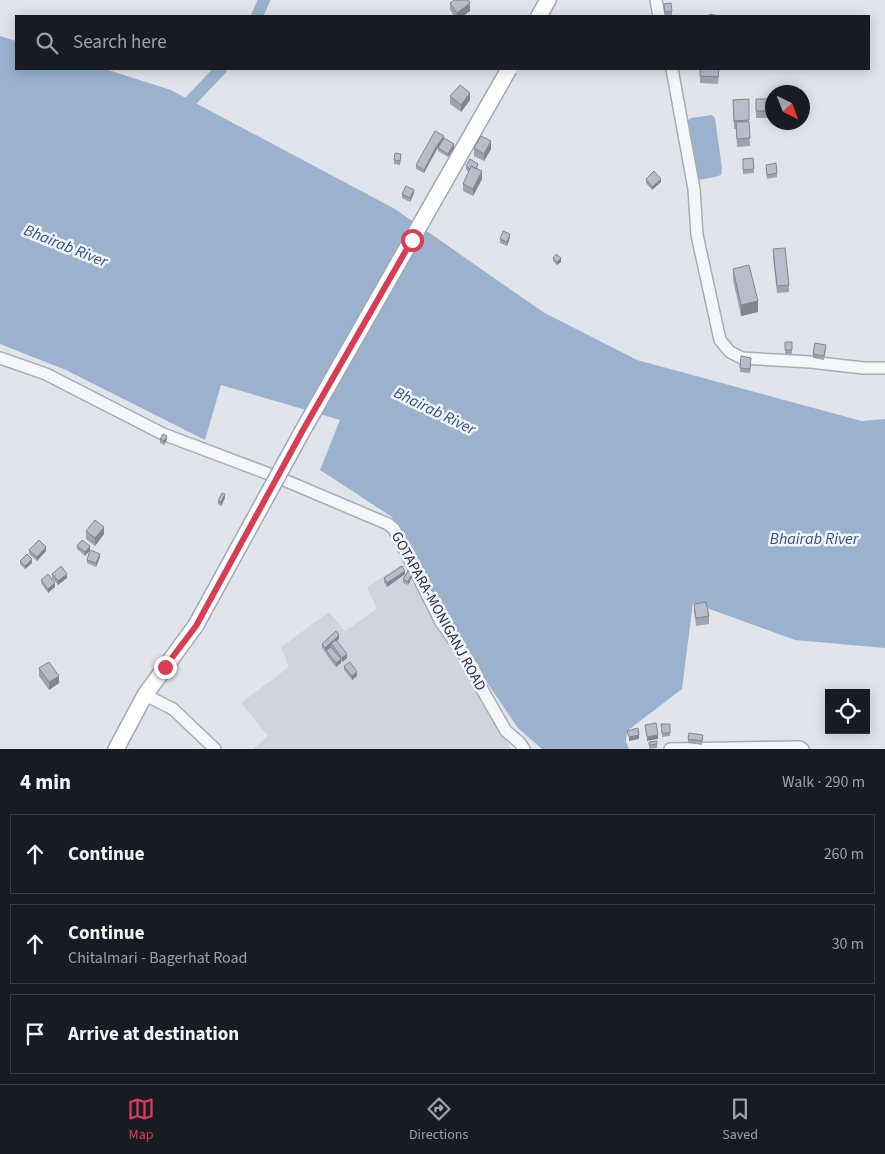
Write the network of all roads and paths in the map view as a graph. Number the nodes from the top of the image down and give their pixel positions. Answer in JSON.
{"nodes":[{"id":1,"x":548,"y":0,"type":"edge"},
{"id":2,"x":656,"y":0,"type":"edge"},
{"id":3,"x":540,"y":15,"type":"edge"},
{"id":4,"x":659,"y":15,"type":"edge"},
{"id":5,"x":508,"y":70,"type":"edge"},
{"id":6,"x":672,"y":70,"type":"edge"},
{"id":7,"x":0,"y":358,"type":"edge"},
{"id":8,"x":885,"y":368,"type":"edge"},
{"id":9,"x":145,"y":695,"type":"junction"},
{"id":10,"x":116,"y":749,"type":"edge"},
{"id":11,"x":215,"y":749,"type":"edge"},
{"id":12,"x":524,"y":749,"type":"edge"},
{"id":13,"x":670,"y":749,"type":"edge"},
{"id":14,"x":803,"y":749,"type":"edge"}],
"edges":[{"from":1,"to":3,"type":"main road"},
{"from":2,"to":4,"type":"street"},
{"from":5,"to":9,"type":"main road","bridge":true},
{"from":6,"to":8,"type":"street"},
{"from":7,"to":12,"type":"street","name":"GOTAPARA-MONIGANJ ROAD"},
{"from":9,"to":10,"type":"main road"},
{"from":9,"to":11,"type":"street"},
{"from":13,"to":14,"type":"street"}]}
